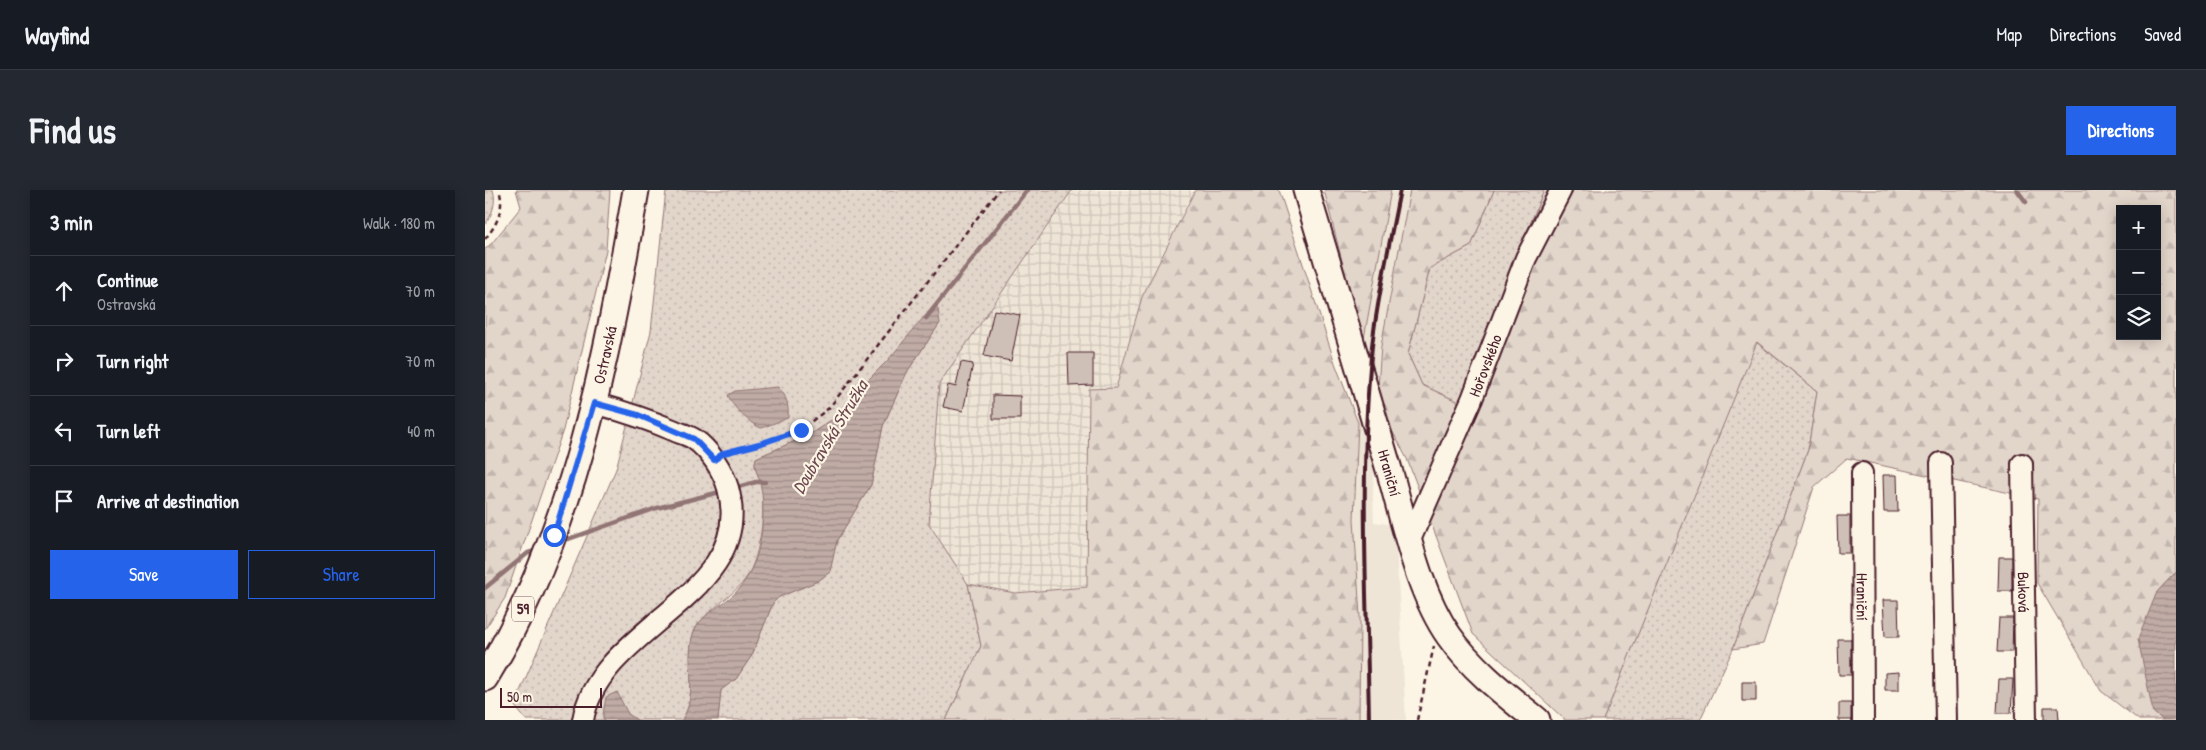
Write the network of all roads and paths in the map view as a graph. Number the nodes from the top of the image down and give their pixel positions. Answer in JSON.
{"nodes":[{"id":1,"x":499,"y":190,"type":"edge"},
{"id":2,"x":636,"y":190,"type":"edge"},
{"id":3,"x":999,"y":190,"type":"edge"},
{"id":4,"x":1306,"y":190,"type":"edge"},
{"id":5,"x":1561,"y":190,"type":"edge"},
{"id":6,"x":485,"y":238,"type":"edge"},
{"id":7,"x":594,"y":403,"type":"junction"},
{"id":8,"x":714,"y":460,"type":"junction"},
{"id":9,"x":1941,"y":463,"type":"dead end"},
{"id":10,"x":2022,"y":464,"type":"dead end"},
{"id":11,"x":1862,"y":473,"type":"dead end"},
{"id":12,"x":1409,"y":540,"type":"junction"},
{"id":13,"x":1440,"y":621,"type":"junction"},
{"id":14,"x":485,"y":678,"type":"edge"},
{"id":15,"x":583,"y":720,"type":"edge"},
{"id":16,"x":1417,"y":720,"type":"edge"},
{"id":17,"x":1537,"y":720,"type":"edge"},
{"id":18,"x":1863,"y":720,"type":"edge"},
{"id":19,"x":1945,"y":720,"type":"edge"},
{"id":20,"x":2026,"y":720,"type":"edge"}],
"edges":[{"from":1,"to":6,"type":"path"},
{"from":2,"to":7,"type":"main road","name":"Ostravská","number":"59"},
{"from":3,"to":8,"type":"path"},
{"from":4,"to":12,"type":"main road","name":"Hraniční"},
{"from":5,"to":12,"type":"street","name":"Hořovského"},
{"from":7,"to":8,"type":"street"},
{"from":7,"to":14,"type":"main road","name":"Ostravská","number":"59"},
{"from":8,"to":15,"type":"street"},
{"from":9,"to":19,"type":"street"},
{"from":10,"to":20,"type":"street","name":"Buková"},
{"from":11,"to":18,"type":"street","name":"Hraniční"},
{"from":12,"to":13,"type":"main road","name":"Hraniční"},
{"from":13,"to":16,"type":"path"},
{"from":13,"to":17,"type":"main road","name":"Hraniční"}]}
